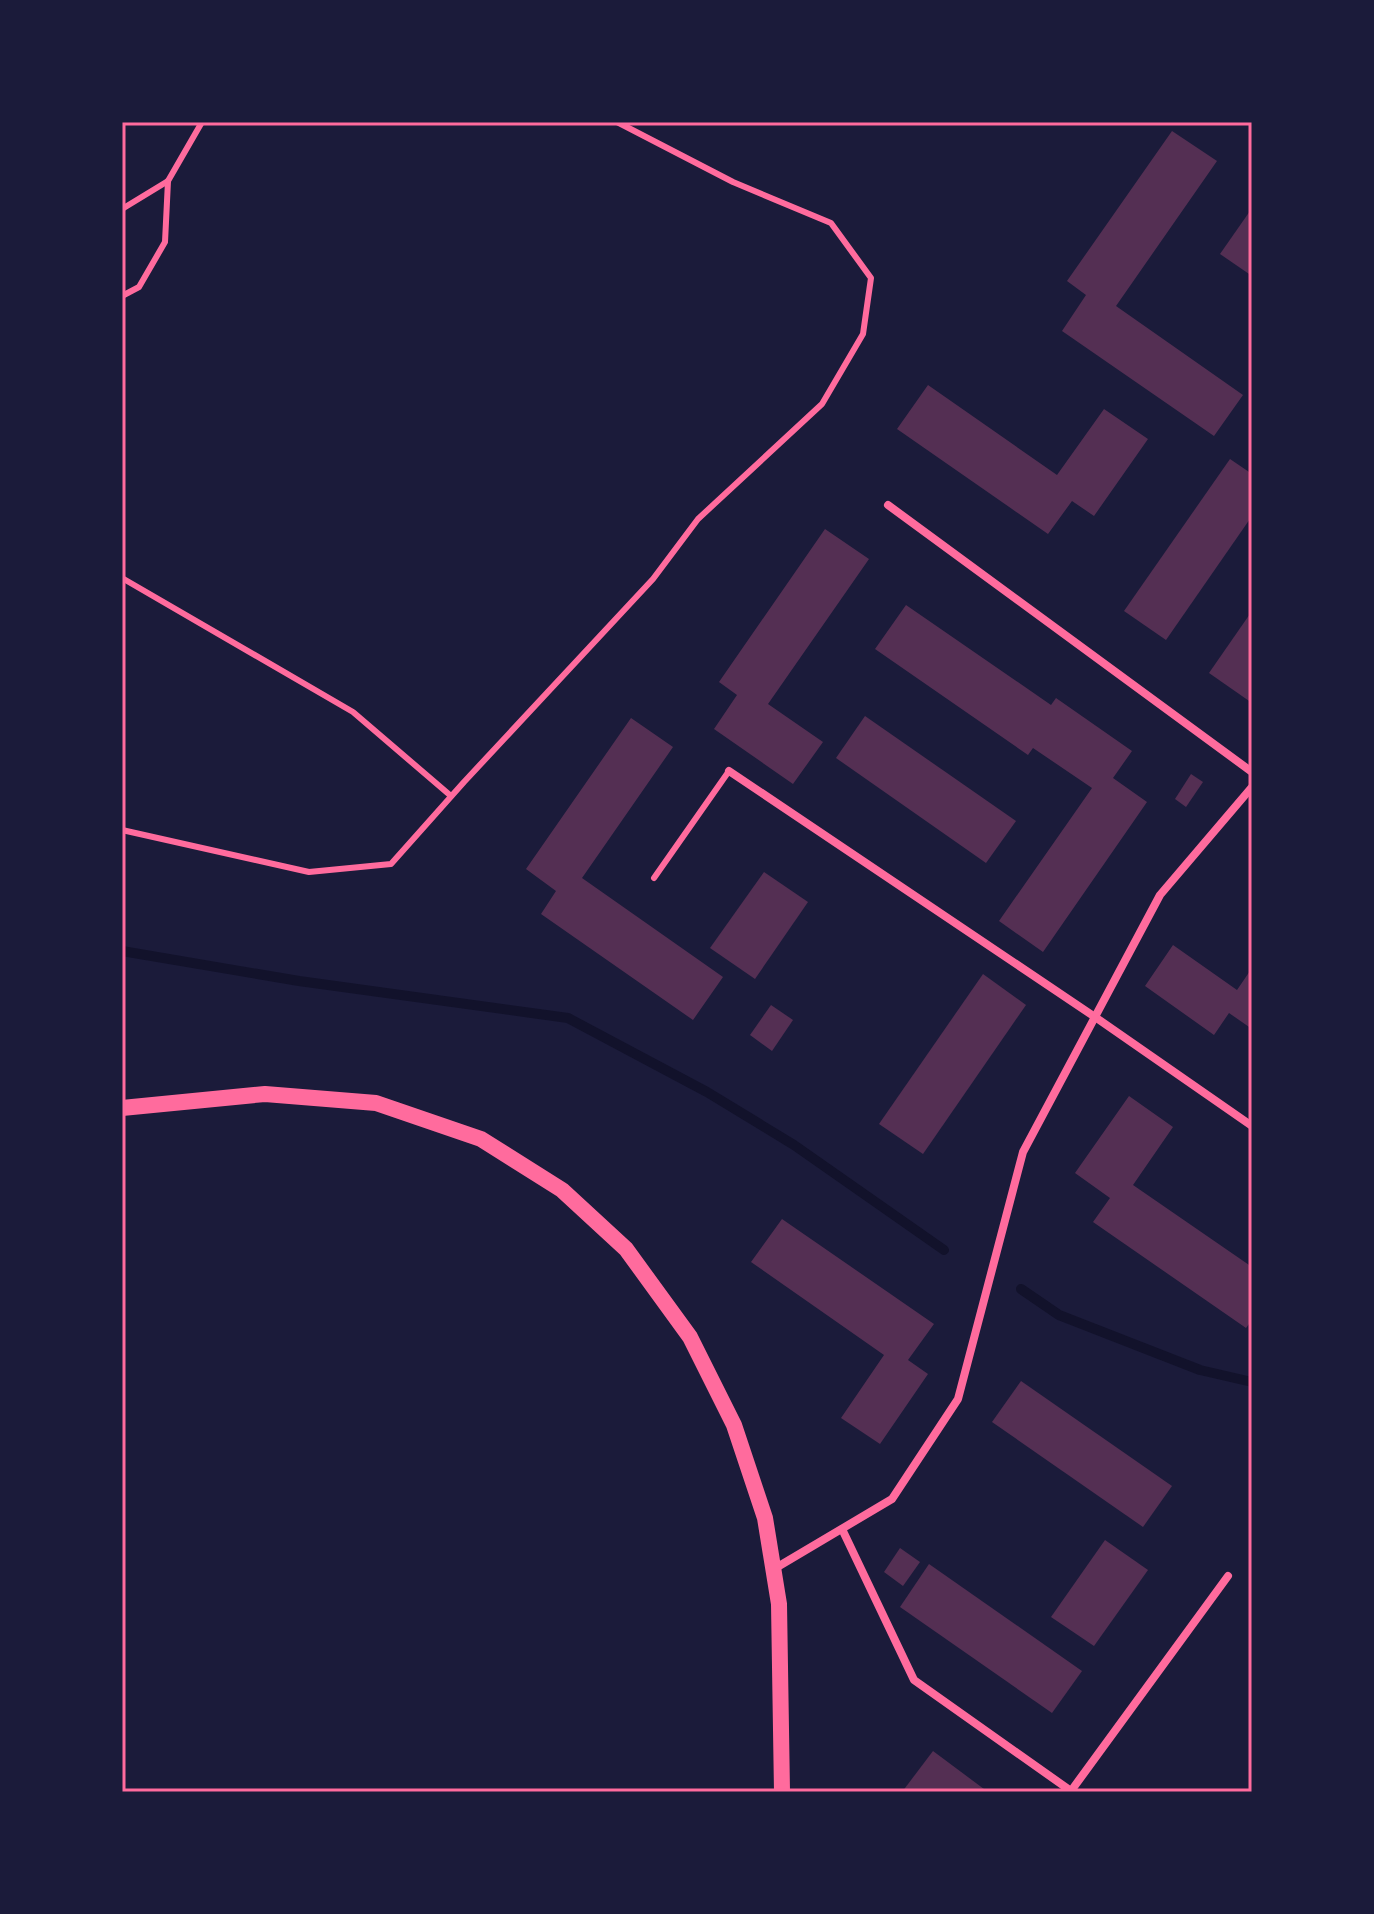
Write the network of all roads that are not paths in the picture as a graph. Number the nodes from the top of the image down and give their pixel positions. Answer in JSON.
{"nodes":[{"id":1,"x":202,"y":122,"type":"edge"},
{"id":2,"x":617,"y":122,"type":"edge"},
{"id":3,"x":168,"y":181,"type":"junction"},
{"id":4,"x":122,"y":209,"type":"edge"},
{"id":5,"x":122,"y":296,"type":"edge"},
{"id":6,"x":888,"y":505,"type":"dead end"},
{"id":7,"x":122,"y":578,"type":"edge"},
{"id":8,"x":729,"y":771,"type":"joint"},
{"id":9,"x":1252,"y":772,"type":"edge"},
{"id":10,"x":1252,"y":787,"type":"edge"},
{"id":11,"x":451,"y":796,"type":"junction"},
{"id":12,"x":122,"y":830,"type":"edge"},
{"id":13,"x":654,"y":878,"type":"dead end"},
{"id":14,"x":1095,"y":1017,"type":"junction"},
{"id":15,"x":122,"y":1108,"type":"edge"},
{"id":16,"x":1252,"y":1126,"type":"edge"},
{"id":17,"x":842,"y":1529,"type":"junction"},
{"id":18,"x":773,"y":1569,"type":"junction"},
{"id":19,"x":1228,"y":1576,"type":"dead end"},
{"id":20,"x":782,"y":1792,"type":"edge"}],
"edges":[{"from":1,"to":3,"type":"lane"},
{"from":2,"to":11,"type":"lane"},
{"from":3,"to":4,"type":"lane"},
{"from":3,"to":5,"type":"lane"},
{"from":6,"to":9,"type":"street"},
{"from":7,"to":11,"type":"lane"},
{"from":8,"to":13,"type":"lane"},
{"from":8,"to":14,"type":"street"},
{"from":10,"to":14,"type":"street"},
{"from":11,"to":12,"type":"lane"},
{"from":14,"to":16,"type":"street"},
{"from":14,"to":17,"type":"street"},
{"from":15,"to":18,"type":"main road"},
{"from":17,"to":18,"type":"street"},
{"from":17,"to":19,"type":"street"},
{"from":18,"to":20,"type":"main road"}]}
